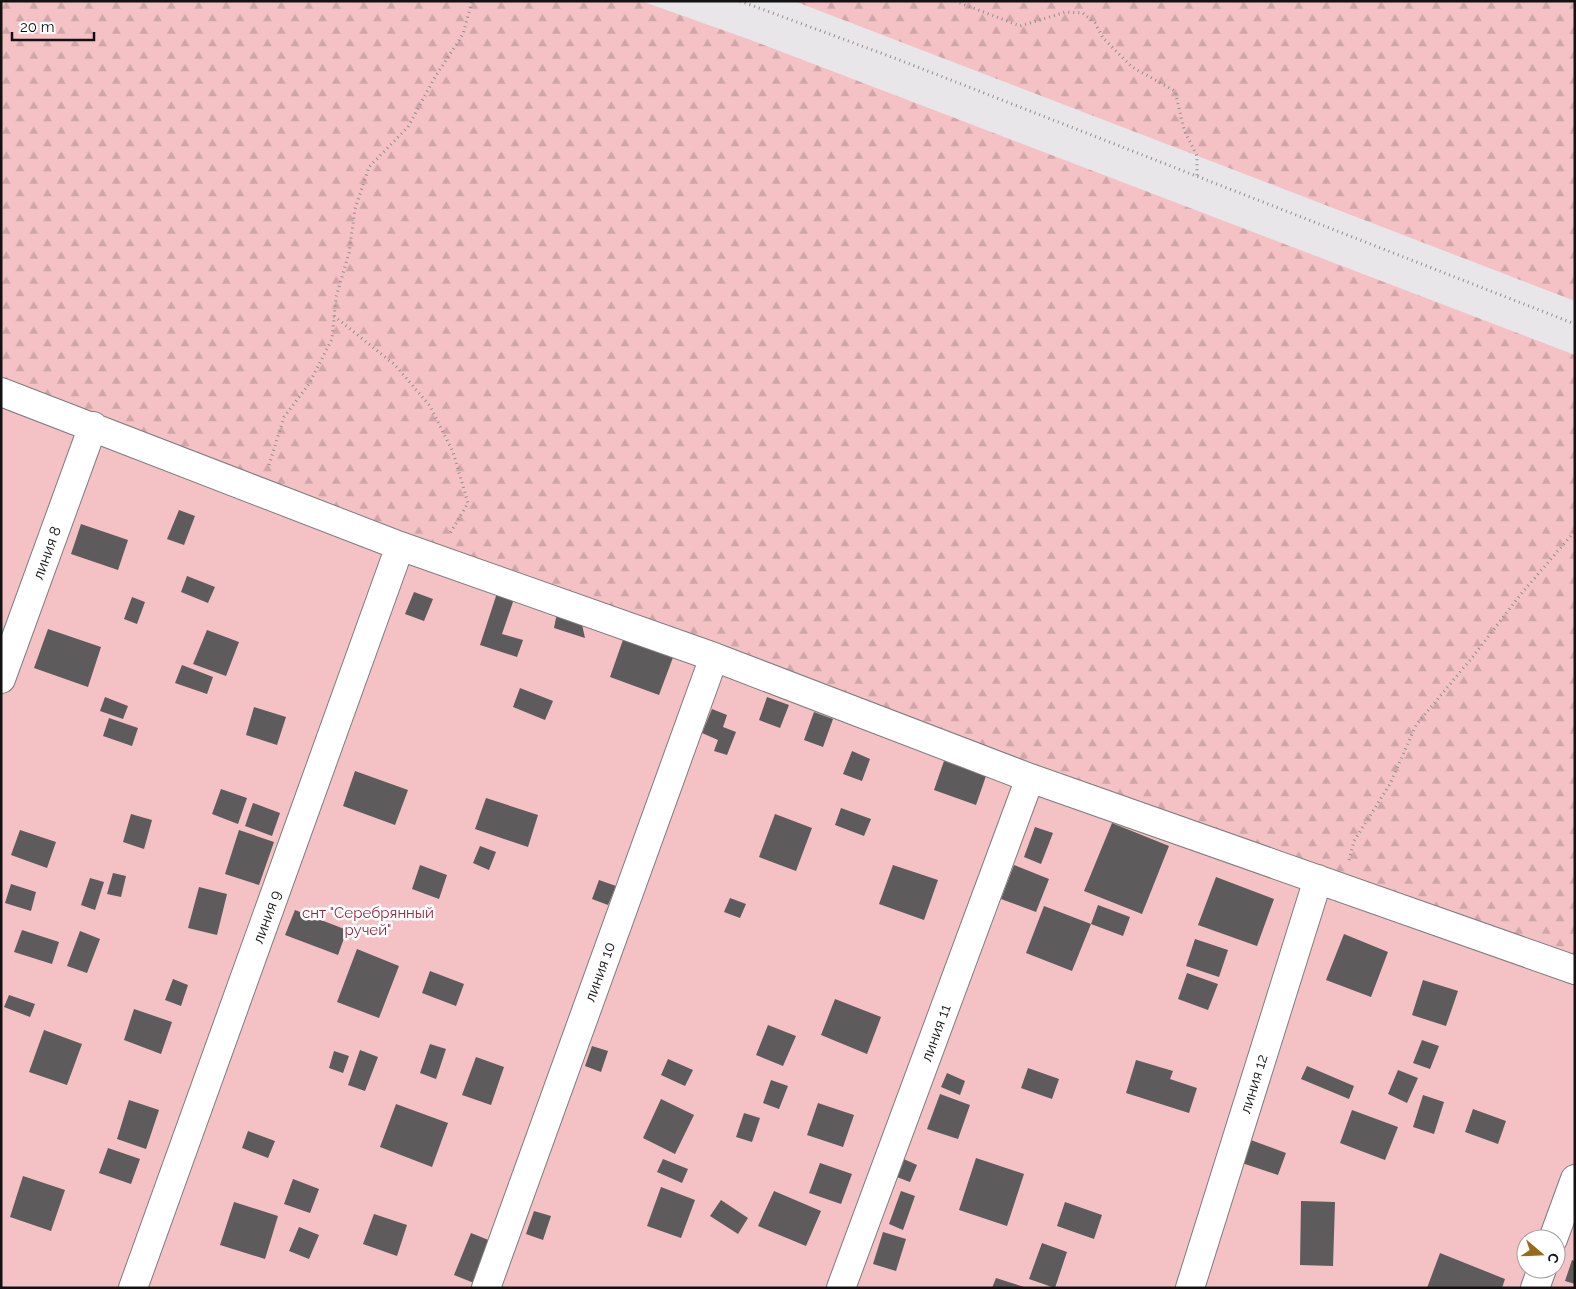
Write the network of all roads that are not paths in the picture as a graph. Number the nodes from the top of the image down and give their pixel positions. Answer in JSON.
{"nodes":[{"id":1,"x":1,"y":392,"type":"edge"},
{"id":2,"x":93,"y":426,"type":"junction"},
{"id":3,"x":400,"y":546,"type":"junction"},
{"id":4,"x":714,"y":657,"type":"junction"},
{"id":5,"x":1,"y":679,"type":"edge"},
{"id":6,"x":1030,"y":778,"type":"junction"},
{"id":7,"x":1330,"y":884,"type":"junction"},
{"id":8,"x":1575,"y":970,"type":"edge"},
{"id":9,"x":1575,"y":1179,"type":"edge"},
{"id":10,"x":1557,"y":1229,"type":"edge"},
{"id":11,"x":133,"y":1288,"type":"edge"},
{"id":12,"x":486,"y":1288,"type":"edge"},
{"id":13,"x":841,"y":1288,"type":"edge"},
{"id":14,"x":1190,"y":1288,"type":"edge"}],
"edges":[{"from":1,"to":2,"type":"street"},
{"from":2,"to":3,"type":"street"},
{"from":2,"to":5,"type":"street","name":"линия 8"},
{"from":3,"to":4,"type":"street"},
{"from":3,"to":11,"type":"street","name":"линия 9"},
{"from":4,"to":6,"type":"street"},
{"from":4,"to":12,"type":"street","name":"линия 10"},
{"from":6,"to":7,"type":"street"},
{"from":6,"to":13,"type":"street","name":"линия 11"},
{"from":7,"to":8,"type":"street"},
{"from":7,"to":14,"type":"street","name":"линия 12"},
{"from":9,"to":10,"type":"street"}]}
